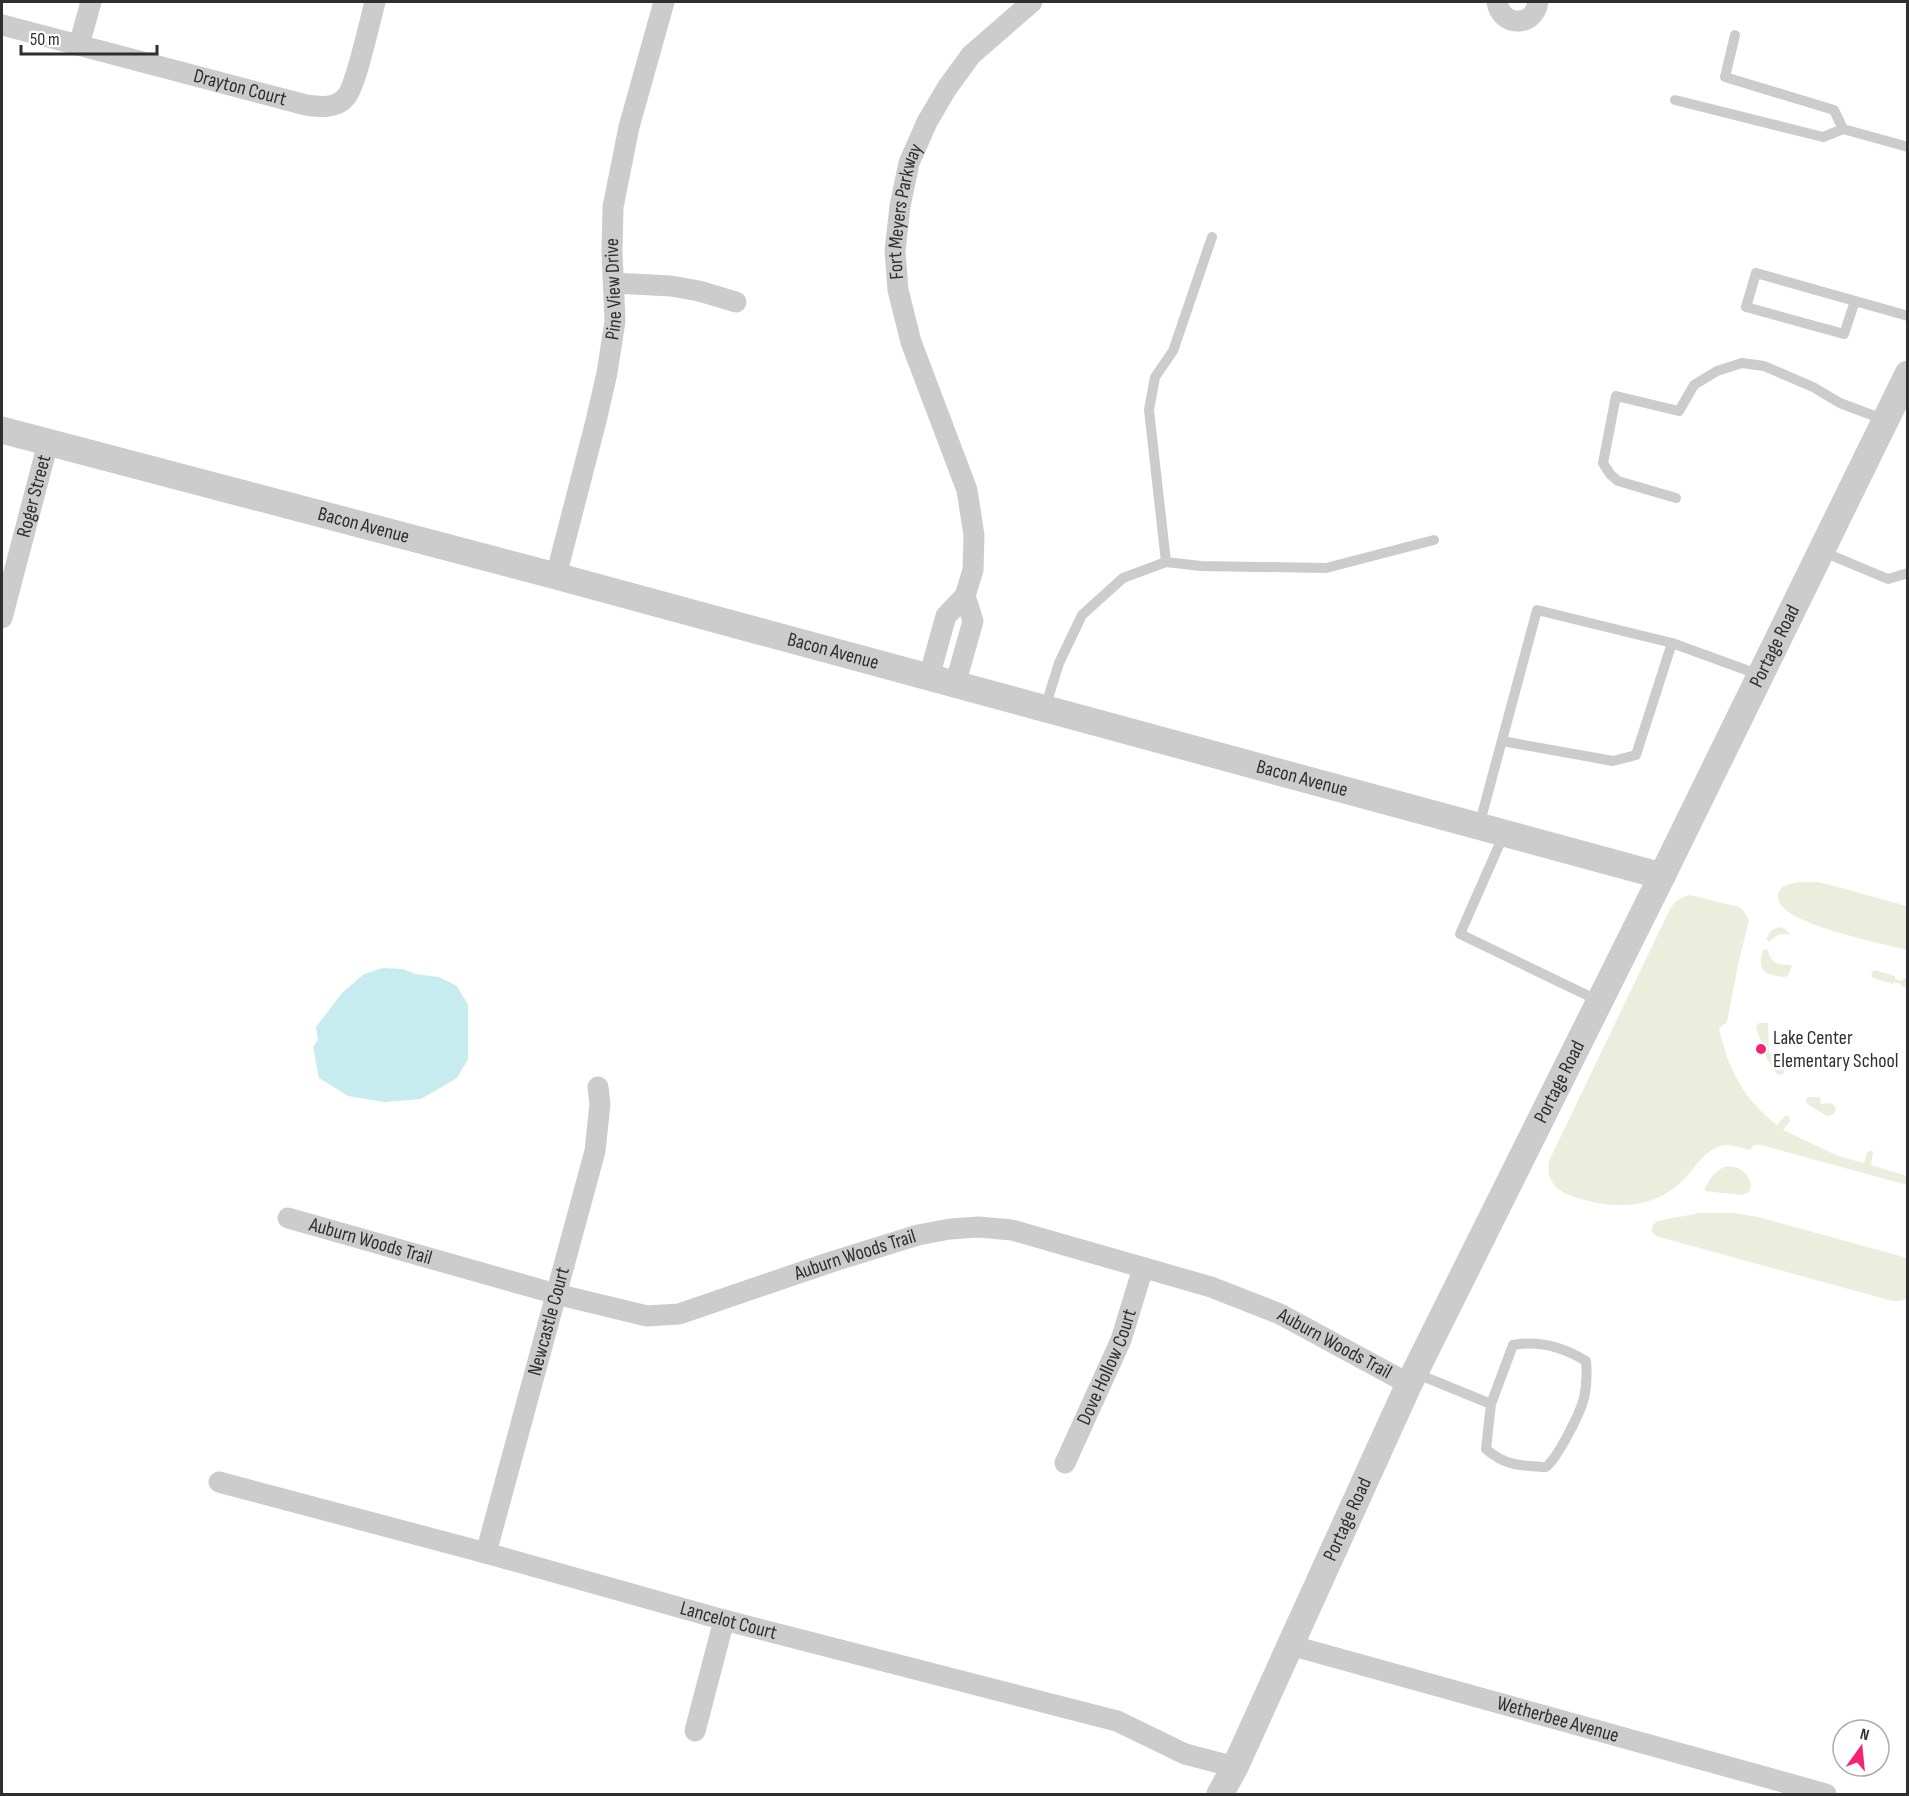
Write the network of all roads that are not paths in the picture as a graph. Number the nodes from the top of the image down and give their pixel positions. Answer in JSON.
{"nodes":[{"id":1,"x":91,"y":2,"type":"edge"},
{"id":2,"x":375,"y":2,"type":"edge"},
{"id":3,"x":664,"y":2,"type":"edge"},
{"id":4,"x":1032,"y":2,"type":"edge"},
{"id":5,"x":1497,"y":2,"type":"edge"},
{"id":6,"x":1538,"y":2,"type":"edge"},
{"id":7,"x":2,"y":25,"type":"edge"},
{"id":8,"x":1735,"y":35,"type":"dead end"},
{"id":9,"x":79,"y":45,"type":"junction"},
{"id":10,"x":1675,"y":100,"type":"dead end"},
{"id":11,"x":1843,"y":129,"type":"junction"},
{"id":12,"x":1908,"y":147,"type":"edge"},
{"id":13,"x":1212,"y":237,"type":"dead end"},
{"id":14,"x":614,"y":283,"type":"junction"},
{"id":15,"x":1855,"y":301,"type":"junction"},
{"id":16,"x":736,"y":302,"type":"dead end"},
{"id":17,"x":1908,"y":316,"type":"edge"},
{"id":18,"x":1906,"y":380,"type":"edge"},
{"id":19,"x":1885,"y":420,"type":"junction"},
{"id":20,"x":2,"y":430,"type":"edge"},
{"id":21,"x":48,"y":443,"type":"junction"},
{"id":22,"x":1676,"y":498,"type":"dead end"},
{"id":23,"x":1434,"y":540,"type":"dead end"},
{"id":24,"x":1821,"y":551,"type":"junction"},
{"id":25,"x":1166,"y":562,"type":"junction"},
{"id":26,"x":1908,"y":573,"type":"edge"},
{"id":27,"x":556,"y":576,"type":"junction"},
{"id":28,"x":965,"y":596,"type":"junction"},
{"id":29,"x":2,"y":618,"type":"edge"},
{"id":30,"x":1672,"y":643,"type":"junction"},
{"id":31,"x":1760,"y":675,"type":"junction"},
{"id":32,"x":928,"y":677,"type":"junction"},
{"id":33,"x":955,"y":684,"type":"junction"},
{"id":34,"x":1045,"y":709,"type":"junction"},
{"id":35,"x":1502,"y":741,"type":"junction"},
{"id":36,"x":1492,"y":830,"type":"junction"},
{"id":37,"x":1662,"y":876,"type":"junction"},
{"id":38,"x":1600,"y":1001,"type":"junction"},
{"id":39,"x":598,"y":1087,"type":"dead end"},
{"id":40,"x":288,"y":1218,"type":"dead end"},
{"id":41,"x":1143,"y":1268,"type":"junction"},
{"id":42,"x":556,"y":1294,"type":"junction"},
{"id":43,"x":1412,"y":1379,"type":"junction"},
{"id":44,"x":1491,"y":1404,"type":"junction"},
{"id":45,"x":1065,"y":1463,"type":"dead end"},
{"id":46,"x":219,"y":1482,"type":"dead end"},
{"id":47,"x":486,"y":1553,"type":"junction"},
{"id":48,"x":724,"y":1620,"type":"junction"},
{"id":49,"x":1290,"y":1645,"type":"junction"},
{"id":50,"x":695,"y":1731,"type":"dead end"},
{"id":51,"x":1235,"y":1767,"type":"junction"},
{"id":52,"x":1220,"y":1794,"type":"edge"},
{"id":53,"x":1826,"y":1794,"type":"edge"}],
"edges":[{"from":1,"to":9,"type":"street"},
{"from":2,"to":9,"type":"street","name":"Drayton Court"},
{"from":3,"to":14,"type":"street","name":"Pine View Drive"},
{"from":4,"to":28,"type":"street","name":"Fort Meyers Parkway"},
{"from":5,"to":6,"type":"street"},
{"from":7,"to":9,"type":"street","name":"Drayton Court"},
{"from":8,"to":11,"type":"lane"},
{"from":10,"to":11,"type":"lane"},
{"from":11,"to":12,"type":"lane"},
{"from":13,"to":25,"type":"lane"},
{"from":14,"to":16,"type":"street"},
{"from":14,"to":27,"type":"street","name":"Pine View Drive"},
{"from":15,"to":15,"type":"lane"},
{"from":15,"to":17,"type":"lane"},
{"from":18,"to":19,"type":"street","name":"Portage Road"},
{"from":19,"to":22,"type":"lane"},
{"from":19,"to":24,"type":"street","name":"Portage Road"},
{"from":20,"to":21,"type":"street","name":"Bacon Avenue"},
{"from":21,"to":27,"type":"street","name":"Bacon Avenue"},
{"from":21,"to":29,"type":"street","name":"Roger Street"},
{"from":23,"to":25,"type":"lane"},
{"from":24,"to":26,"type":"lane"},
{"from":24,"to":31,"type":"street","name":"Portage Road"},
{"from":25,"to":34,"type":"lane"},
{"from":27,"to":32,"type":"street","name":"Bacon Avenue"},
{"from":28,"to":32,"type":"street","name":"Fort Meyers Parkway"},
{"from":28,"to":33,"type":"street","name":"Fort Meyers Parkway"},
{"from":30,"to":31,"type":"lane"},
{"from":30,"to":35,"type":"lane"},
{"from":30,"to":35,"type":"lane"},
{"from":31,"to":37,"type":"street","name":"Portage Road"},
{"from":32,"to":33,"type":"street","name":"Bacon Avenue"},
{"from":33,"to":34,"type":"street","name":"Bacon Avenue"},
{"from":34,"to":36,"type":"street","name":"Bacon Avenue"},
{"from":35,"to":36,"type":"lane"},
{"from":36,"to":37,"type":"street","name":"Bacon Avenue"},
{"from":36,"to":38,"type":"lane"},
{"from":37,"to":38,"type":"street","name":"Portage Road"},
{"from":38,"to":43,"type":"street","name":"Portage Road"},
{"from":39,"to":42,"type":"street","name":"Newcastle Court"},
{"from":40,"to":42,"type":"street","name":"Auburn Woods Trail"},
{"from":41,"to":42,"type":"street","name":"Auburn Woods Trail"},
{"from":41,"to":43,"type":"street","name":"Auburn Woods Trail"},
{"from":41,"to":45,"type":"street","name":"Dove Hollow Court"},
{"from":42,"to":47,"type":"street","name":"Newcastle Court"},
{"from":43,"to":44,"type":"lane"},
{"from":43,"to":49,"type":"street","name":"Portage Road"},
{"from":44,"to":44,"type":"lane"},
{"from":46,"to":47,"type":"street","name":"Lancelot Court"},
{"from":47,"to":48,"type":"street","name":"Lancelot Court"},
{"from":48,"to":50,"type":"street"},
{"from":48,"to":51,"type":"street","name":"Lancelot Court"},
{"from":49,"to":51,"type":"street","name":"Portage Road"},
{"from":49,"to":53,"type":"street","name":"Wetherbee Avenue"},
{"from":51,"to":52,"type":"street","name":"Portage Road"}]}
